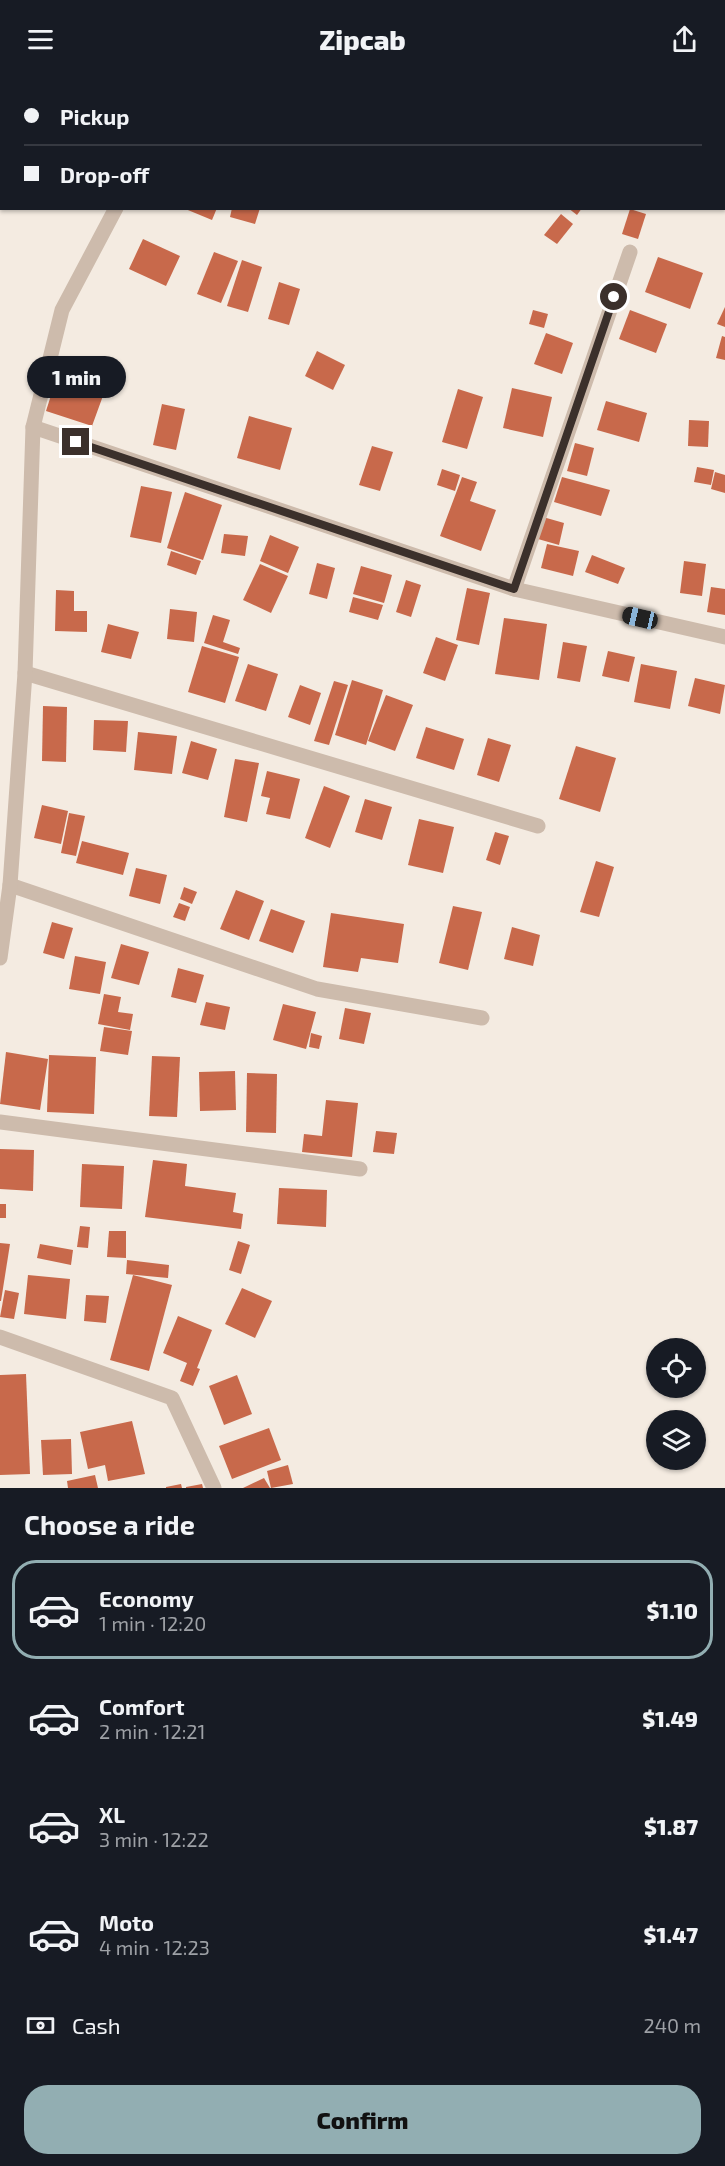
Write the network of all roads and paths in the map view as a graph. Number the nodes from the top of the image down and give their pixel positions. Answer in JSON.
{"nodes":[{"id":1,"x":115,"y":210,"type":"edge"},
{"id":2,"x":630,"y":252,"type":"dead end"},
{"id":3,"x":33,"y":427,"type":"junction"},
{"id":4,"x":514,"y":589,"type":"junction"},
{"id":5,"x":725,"y":637,"type":"edge"},
{"id":6,"x":25,"y":673,"type":"junction"},
{"id":7,"x":538,"y":826,"type":"dead end"},
{"id":8,"x":10,"y":885,"type":"junction"},
{"id":9,"x":0,"y":958,"type":"edge"},
{"id":10,"x":482,"y":1018,"type":"dead end"},
{"id":11,"x":0,"y":1122,"type":"edge"},
{"id":12,"x":360,"y":1169,"type":"dead end"},
{"id":13,"x":0,"y":1337,"type":"edge"},
{"id":14,"x":214,"y":1488,"type":"edge"}],
"edges":[{"from":1,"to":3,"type":"street"},
{"from":2,"to":4,"type":"street"},
{"from":3,"to":4,"type":"street"},
{"from":3,"to":6,"type":"street"},
{"from":4,"to":5,"type":"street"},
{"from":6,"to":7,"type":"street"},
{"from":6,"to":8,"type":"street"},
{"from":8,"to":9,"type":"street"},
{"from":8,"to":10,"type":"street"},
{"from":11,"to":12,"type":"street"},
{"from":13,"to":14,"type":"street"}]}
